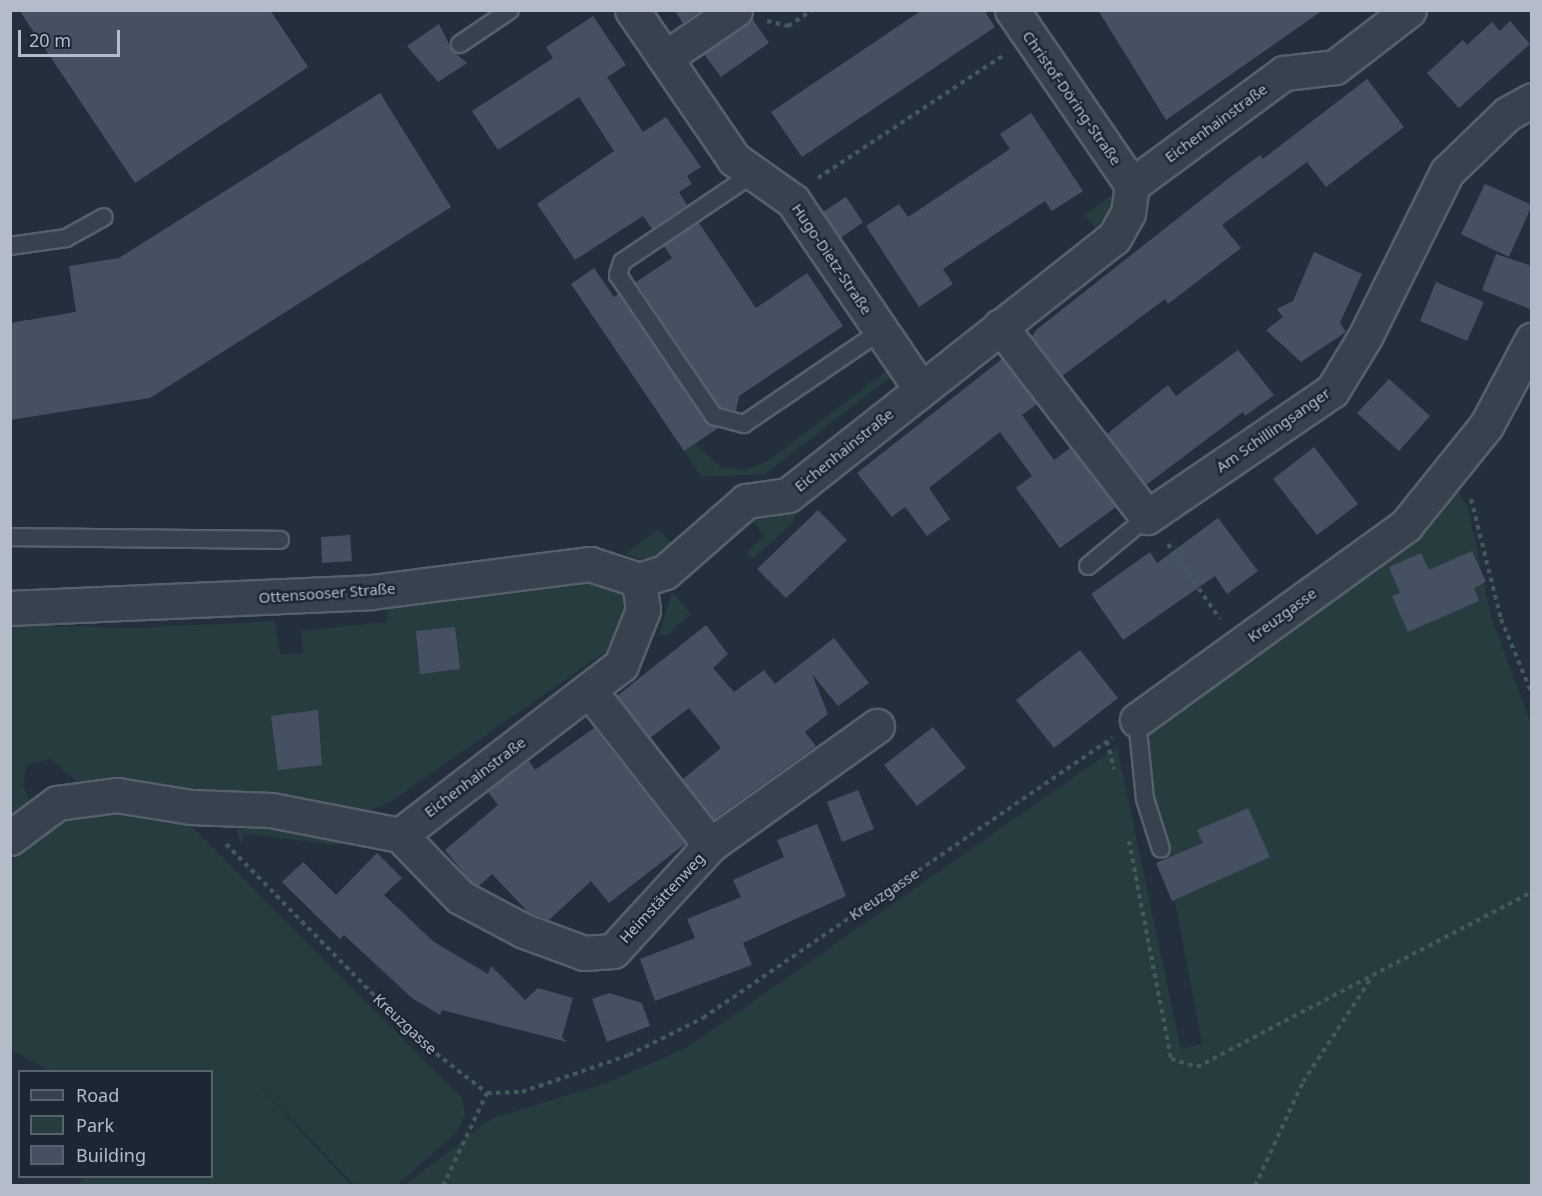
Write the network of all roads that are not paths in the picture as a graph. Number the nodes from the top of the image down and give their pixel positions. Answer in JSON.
{"nodes":[{"id":1,"x":510,"y":10,"type":"edge"},
{"id":2,"x":632,"y":10,"type":"edge"},
{"id":3,"x":1012,"y":10,"type":"edge"},
{"id":4,"x":735,"y":11,"type":"edge"},
{"id":5,"x":1395,"y":15,"type":"edge"},
{"id":6,"x":460,"y":44,"type":"dead end"},
{"id":7,"x":664,"y":58,"type":"junction"},
{"id":8,"x":1532,"y":100,"type":"edge"},
{"id":9,"x":754,"y":173,"type":"junction"},
{"id":10,"x":1132,"y":185,"type":"junction"},
{"id":11,"x":104,"y":217,"type":"dead end"},
{"id":12,"x":10,"y":246,"type":"edge"},
{"id":13,"x":1000,"y":327,"type":"junction"},
{"id":14,"x":881,"y":331,"type":"junction"},
{"id":15,"x":1532,"y":340,"type":"edge"},
{"id":16,"x":921,"y":389,"type":"junction"},
{"id":17,"x":1147,"y":517,"type":"junction"},
{"id":18,"x":10,"y":537,"type":"edge"},
{"id":19,"x":280,"y":540,"type":"dead end"},
{"id":20,"x":1088,"y":567,"type":"dead end"},
{"id":21,"x":639,"y":580,"type":"junction"},
{"id":22,"x":10,"y":608,"type":"edge"},
{"id":23,"x":590,"y":690,"type":"junction"},
{"id":24,"x":1137,"y":720,"type":"joint"},
{"id":25,"x":877,"y":726,"type":"dead end"},
{"id":26,"x":400,"y":835,"type":"junction"},
{"id":27,"x":10,"y":838,"type":"edge"},
{"id":28,"x":710,"y":845,"type":"junction"},
{"id":29,"x":1161,"y":849,"type":"dead end"}],
"edges":[{"from":1,"to":6,"type":"lane"},
{"from":2,"to":7,"type":"street","name":"Hugo-Dietz-Straße"},
{"from":3,"to":10,"type":"street","name":"Christof-Döring-Straße"},
{"from":4,"to":7,"type":"street"},
{"from":5,"to":10,"type":"street","name":"Eichenhainstraße"},
{"from":7,"to":9,"type":"street","name":"Hugo-Dietz-Straße"},
{"from":8,"to":17,"type":"street","name":"Am Schillingsanger"},
{"from":9,"to":14,"type":"street","name":"Hugo-Dietz-Straße"},
{"from":9,"to":14,"type":"lane"},
{"from":10,"to":13,"type":"street","name":"Eichenhainstraße"},
{"from":11,"to":12,"type":"lane"},
{"from":13,"to":16,"type":"street","name":"Eichenhainstraße"},
{"from":13,"to":17,"type":"street"},
{"from":14,"to":16,"type":"street","name":"Hugo-Dietz-Straße"},
{"from":15,"to":24,"type":"street","name":"Kreuzgasse"},
{"from":16,"to":21,"type":"street","name":"Eichenhainstraße"},
{"from":17,"to":20,"type":"lane"},
{"from":18,"to":19,"type":"lane"},
{"from":21,"to":22,"type":"street","name":"Ottensooser Straße"},
{"from":21,"to":23,"type":"street","name":"Eichenhainstraße"},
{"from":23,"to":26,"type":"street","name":"Eichenhainstraße"},
{"from":23,"to":28,"type":"street","name":"Heimstättenweg"},
{"from":24,"to":29,"type":"lane"},
{"from":25,"to":28,"type":"street","name":"Heimstättenweg"},
{"from":26,"to":27,"type":"street"},
{"from":26,"to":28,"type":"street","name":"Heimstättenweg"}]}
